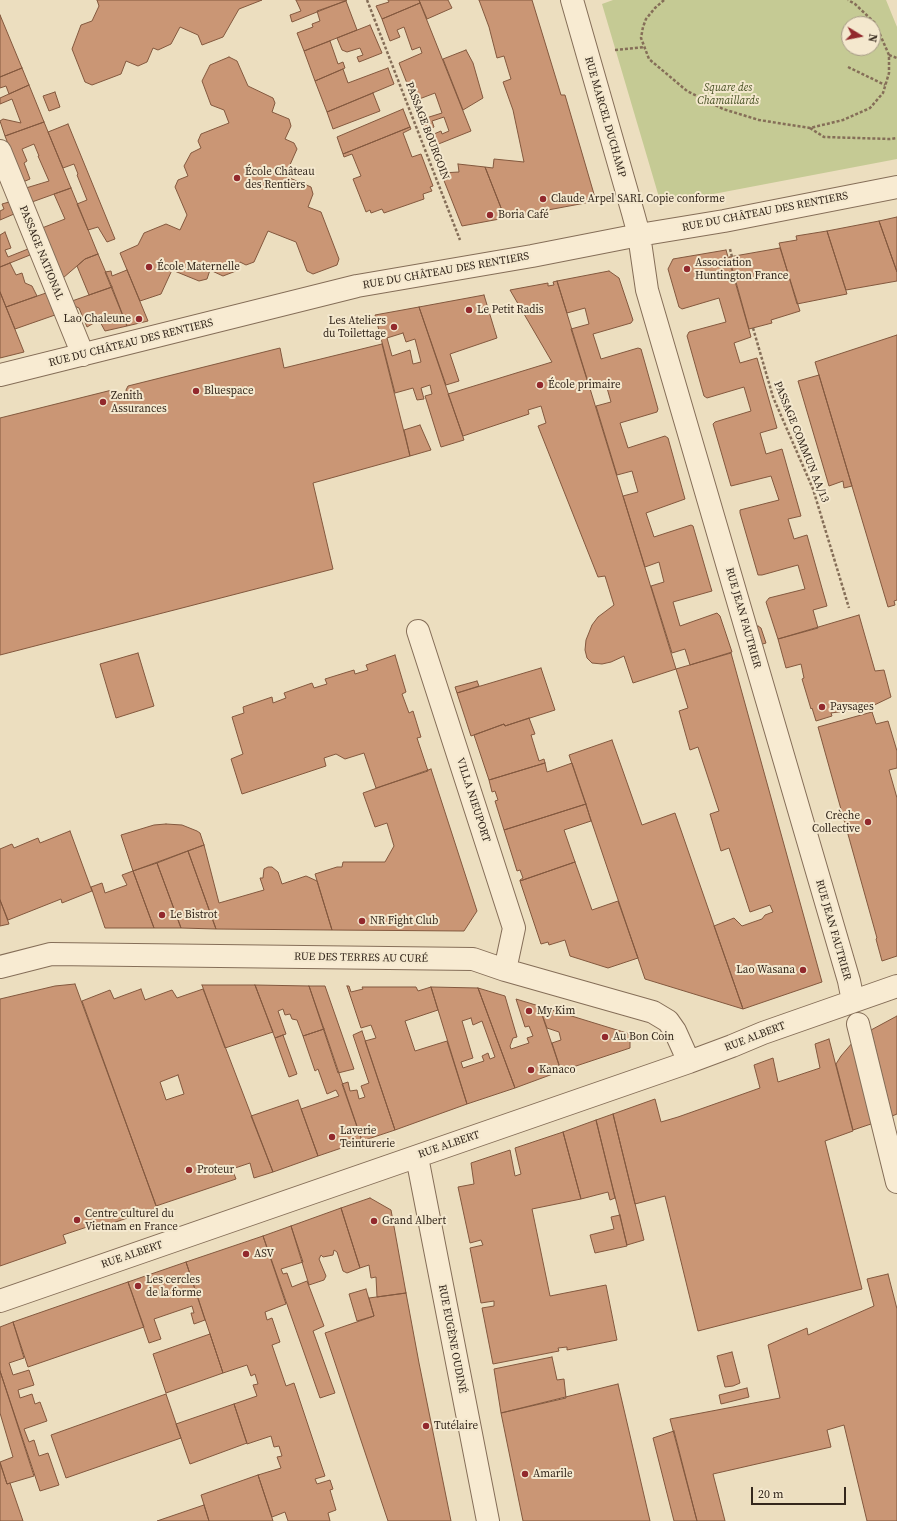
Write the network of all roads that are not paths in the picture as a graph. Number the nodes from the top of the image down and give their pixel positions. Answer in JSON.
{"nodes":[{"id":1,"x":572,"y":0,"type":"edge"},
{"id":2,"x":0,"y":151,"type":"edge"},
{"id":3,"x":897,"y":187,"type":"edge"},
{"id":4,"x":639,"y":235,"type":"junction"},
{"id":5,"x":83,"y":355,"type":"junction"},
{"id":6,"x":0,"y":375,"type":"edge"},
{"id":7,"x":418,"y":631,"type":"dead end"},
{"id":8,"x":0,"y":967,"type":"edge"},
{"id":9,"x":505,"y":970,"type":"junction"},
{"id":10,"x":897,"y":986,"type":"edge"},
{"id":11,"x":852,"y":1001,"type":"junction"},
{"id":12,"x":858,"y":1024,"type":"dead end"},
{"id":13,"x":688,"y":1062,"type":"junction"},
{"id":14,"x":417,"y":1157,"type":"junction"},
{"id":15,"x":897,"y":1182,"type":"edge"},
{"id":16,"x":0,"y":1301,"type":"edge"},
{"id":17,"x":488,"y":1521,"type":"edge"}],
"edges":[{"from":1,"to":4,"type":"street","name":"RUE MARCEL DUCHAMP"},
{"from":2,"to":5,"type":"street","name":"PASSAGE NATIONAL"},
{"from":3,"to":4,"type":"street","name":"RUE DU CHÂTEAU DES RENTIERS"},
{"from":4,"to":5,"type":"street","name":"RUE DU CHÂTEAU DES RENTIERS"},
{"from":4,"to":11,"type":"street","name":"RUE JEAN FAUTRIER"},
{"from":5,"to":6,"type":"street","name":"RUE DU CHÂTEAU DES RENTIERS"},
{"from":7,"to":9,"type":"street","name":"VILLA NIEUPORT"},
{"from":8,"to":9,"type":"street","name":"RUE DES TERRES AU CURÉ"},
{"from":9,"to":13,"type":"street","name":"RUE DES TERRES AU CURÉ"},
{"from":10,"to":11,"type":"street","name":"RUE ALBERT"},
{"from":11,"to":13,"type":"street","name":"RUE ALBERT"},
{"from":12,"to":15,"type":"street"},
{"from":13,"to":14,"type":"street","name":"RUE ALBERT"},
{"from":14,"to":16,"type":"street","name":"RUE ALBERT"},
{"from":14,"to":17,"type":"street","name":"RUE EUGÈNE OUDINÉ"}]}
